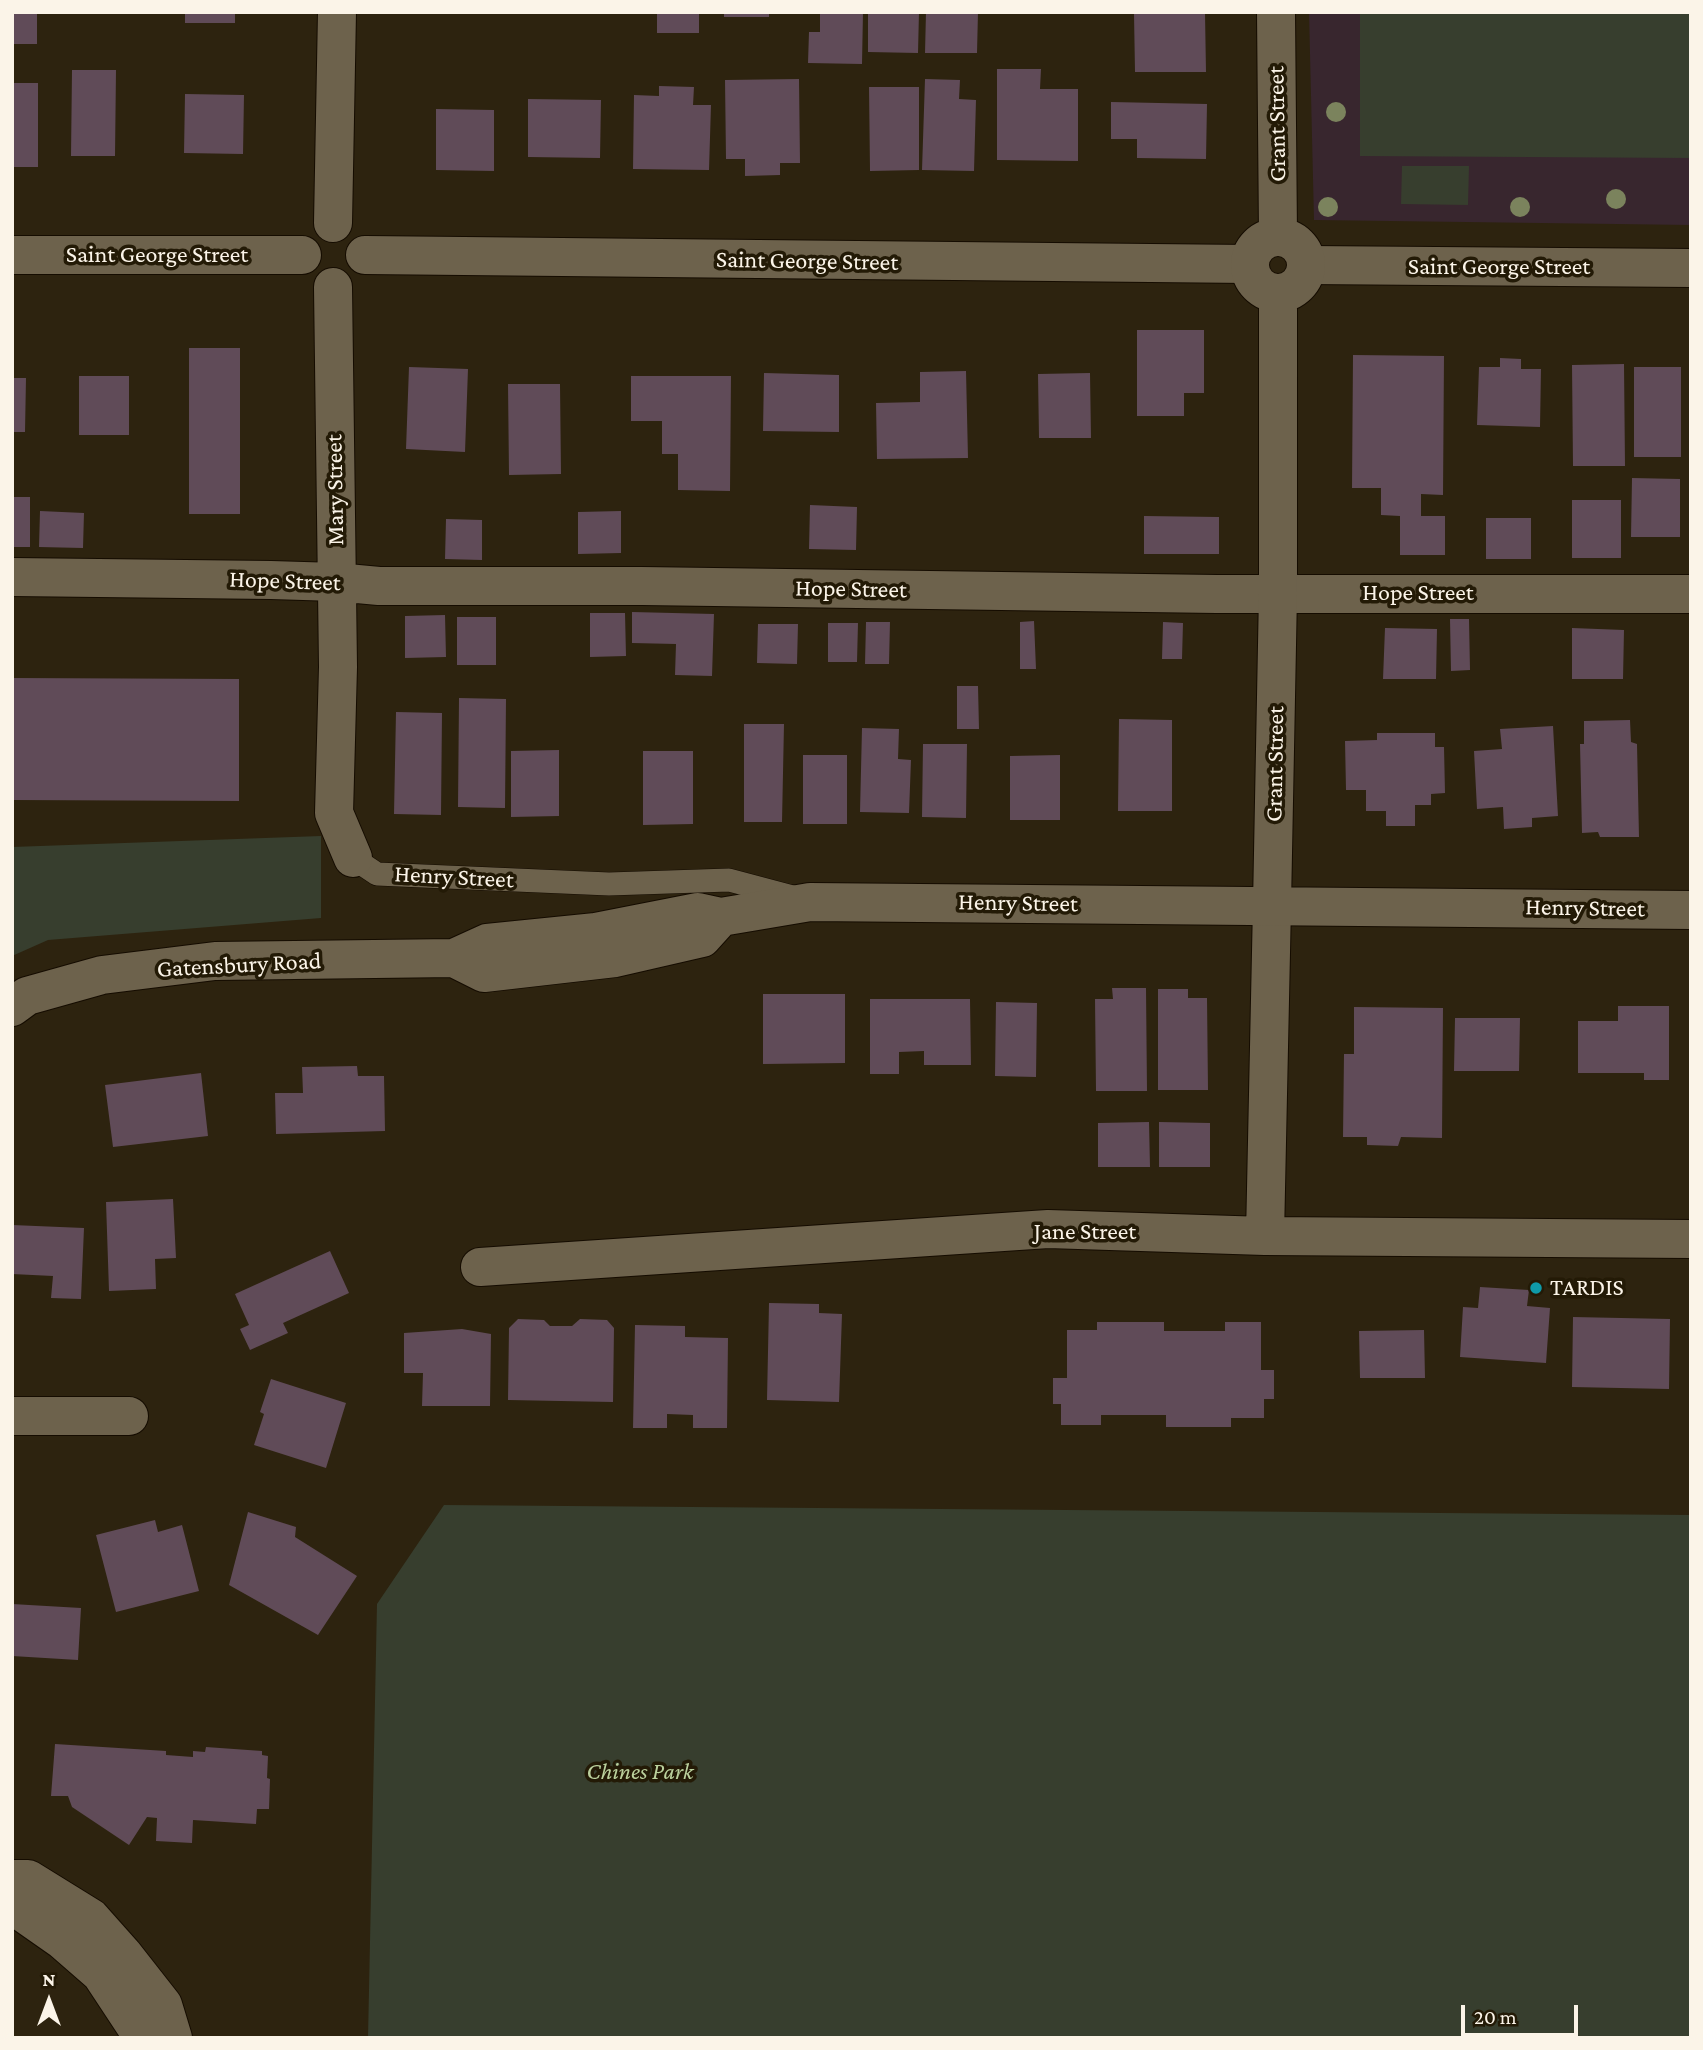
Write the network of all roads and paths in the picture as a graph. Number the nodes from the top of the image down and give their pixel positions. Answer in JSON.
{"nodes":[{"id":1,"x":337,"y":12,"type":"edge"},
{"id":2,"x":1276,"y":12,"type":"edge"},
{"id":3,"x":333,"y":223,"type":"junction"},
{"id":4,"x":1278,"y":236,"type":"junction"},
{"id":5,"x":12,"y":255,"type":"edge"},
{"id":6,"x":302,"y":255,"type":"junction"},
{"id":7,"x":365,"y":255,"type":"junction"},
{"id":8,"x":1249,"y":264,"type":"junction"},
{"id":9,"x":1307,"y":265,"type":"junction"},
{"id":10,"x":1691,"y":268,"type":"edge"},
{"id":11,"x":333,"y":287,"type":"junction"},
{"id":12,"x":1278,"y":293,"type":"junction"},
{"id":13,"x":12,"y":577,"type":"edge"},
{"id":14,"x":336,"y":582,"type":"junction"},
{"id":15,"x":1278,"y":593,"type":"junction"},
{"id":16,"x":1691,"y":594,"type":"edge"},
{"id":17,"x":352,"y":858,"type":"joint"},
{"id":18,"x":810,"y":902,"type":"junction"},
{"id":19,"x":1272,"y":905,"type":"junction"},
{"id":20,"x":1691,"y":910,"type":"edge"},
{"id":21,"x":17,"y":999,"type":"edge"},
{"id":22,"x":1265,"y":1236,"type":"junction"},
{"id":23,"x":1691,"y":1239,"type":"edge"},
{"id":24,"x":480,"y":1267,"type":"dead end"},
{"id":25,"x":12,"y":1416,"type":"edge"},
{"id":26,"x":129,"y":1416,"type":"dead end"},
{"id":27,"x":12,"y":1879,"type":"edge"},
{"id":28,"x":12,"y":1905,"type":"edge"},
{"id":29,"x":139,"y":2038,"type":"edge"},
{"id":30,"x":173,"y":2038,"type":"edge"}],
"edges":[{"from":1,"to":3,"type":"street"},
{"from":2,"to":4,"type":"street","name":"Grant Street"},
{"from":3,"to":6,"type":"street"},
{"from":3,"to":7,"type":"street"},
{"from":4,"to":8,"type":"street"},
{"from":4,"to":9,"type":"street"},
{"from":5,"to":6,"type":"street","name":"Saint George Street"},
{"from":6,"to":11,"type":"street"},
{"from":7,"to":8,"type":"street","name":"Saint George Street"},
{"from":7,"to":11,"type":"street"},
{"from":8,"to":12,"type":"street"},
{"from":9,"to":10,"type":"street","name":"Saint George Street"},
{"from":9,"to":12,"type":"street"},
{"from":11,"to":14,"type":"street","name":"Mary Street"},
{"from":12,"to":15,"type":"street","name":"Grant Street"},
{"from":13,"to":14,"type":"street","name":"Hope Street"},
{"from":14,"to":15,"type":"street","name":"Hope Street"},
{"from":14,"to":17,"type":"street","name":"Mary Street"},
{"from":15,"to":16,"type":"street","name":"Hope Street"},
{"from":15,"to":19,"type":"street","name":"Grant Street"},
{"from":17,"to":18,"type":"lane","name":"Henry Street"},
{"from":18,"to":19,"type":"street","name":"Henry Street"},
{"from":18,"to":21,"type":"street","name":"Gatensbury Road"},
{"from":19,"to":20,"type":"street","name":"Henry Street"},
{"from":19,"to":22,"type":"street","name":"Grant Street"},
{"from":22,"to":23,"type":"street","name":"Jane Street"},
{"from":22,"to":24,"type":"street","name":"Jane Street"},
{"from":25,"to":26,"type":"street"},
{"from":27,"to":30,"type":"street"},
{"from":28,"to":29,"type":"street"}]}
